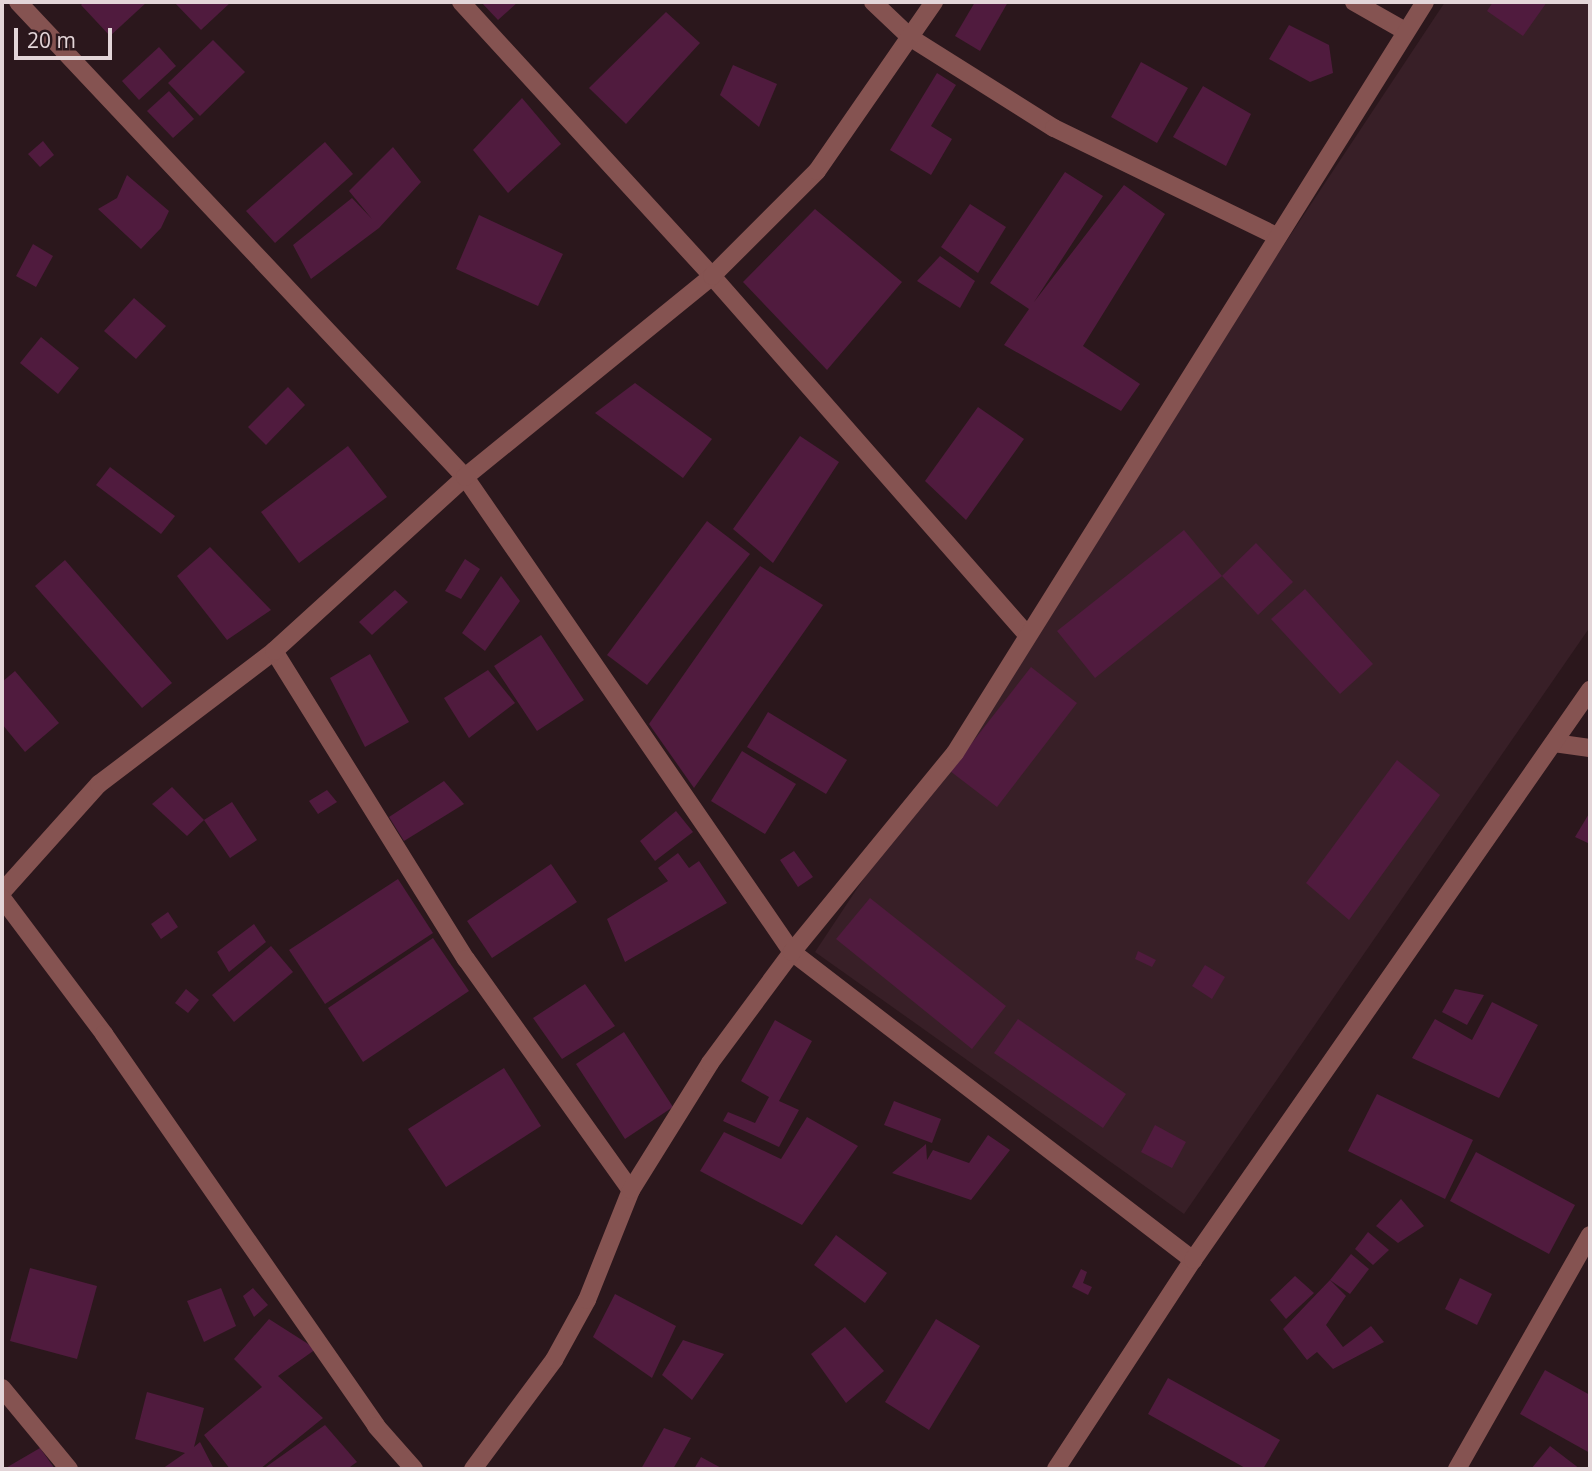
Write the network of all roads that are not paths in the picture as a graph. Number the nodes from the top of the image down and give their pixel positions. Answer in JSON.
{"nodes":[{"id":1,"x":18,"y":2,"type":"edge"},
{"id":2,"x":461,"y":2,"type":"edge"},
{"id":3,"x":873,"y":2,"type":"edge"},
{"id":4,"x":934,"y":2,"type":"edge"},
{"id":5,"x":1354,"y":2,"type":"edge"},
{"id":6,"x":1425,"y":2,"type":"edge"},
{"id":7,"x":1405,"y":31,"type":"junction"},
{"id":8,"x":911,"y":38,"type":"junction"},
{"id":9,"x":1276,"y":236,"type":"junction"},
{"id":10,"x":712,"y":276,"type":"junction"},
{"id":11,"x":465,"y":477,"type":"junction"},
{"id":12,"x":1026,"y":634,"type":"junction"},
{"id":13,"x":274,"y":651,"type":"junction"},
{"id":14,"x":1590,"y":690,"type":"edge"},
{"id":15,"x":1554,"y":743,"type":"junction"},
{"id":16,"x":1590,"y":748,"type":"edge"},
{"id":17,"x":2,"y":892,"type":"edge"},
{"id":18,"x":2,"y":898,"type":"edge"},
{"id":19,"x":792,"y":953,"type":"junction"},
{"id":20,"x":631,"y":1190,"type":"junction"},
{"id":21,"x":1590,"y":1235,"type":"edge"},
{"id":22,"x":1193,"y":1260,"type":"junction"},
{"id":23,"x":2,"y":1388,"type":"edge"},
{"id":24,"x":69,"y":1469,"type":"edge"},
{"id":25,"x":414,"y":1469,"type":"edge"},
{"id":26,"x":473,"y":1469,"type":"edge"},
{"id":27,"x":1056,"y":1469,"type":"edge"},
{"id":28,"x":1457,"y":1469,"type":"edge"}],
"edges":[{"from":1,"to":11,"type":"street"},
{"from":2,"to":10,"type":"street"},
{"from":3,"to":8,"type":"street"},
{"from":4,"to":8,"type":"street"},
{"from":5,"to":7,"type":"street"},
{"from":6,"to":7,"type":"street"},
{"from":7,"to":9,"type":"street"},
{"from":8,"to":9,"type":"street"},
{"from":8,"to":10,"type":"street"},
{"from":9,"to":12,"type":"street"},
{"from":10,"to":11,"type":"street"},
{"from":10,"to":12,"type":"street"},
{"from":11,"to":13,"type":"street"},
{"from":11,"to":19,"type":"street"},
{"from":12,"to":19,"type":"street"},
{"from":13,"to":17,"type":"street"},
{"from":13,"to":20,"type":"street"},
{"from":14,"to":15,"type":"street"},
{"from":15,"to":16,"type":"street"},
{"from":15,"to":22,"type":"street"},
{"from":18,"to":25,"type":"street"},
{"from":19,"to":20,"type":"street"},
{"from":19,"to":22,"type":"street"},
{"from":20,"to":26,"type":"street"},
{"from":21,"to":28,"type":"street"},
{"from":22,"to":27,"type":"street"},
{"from":23,"to":24,"type":"street"}]}
